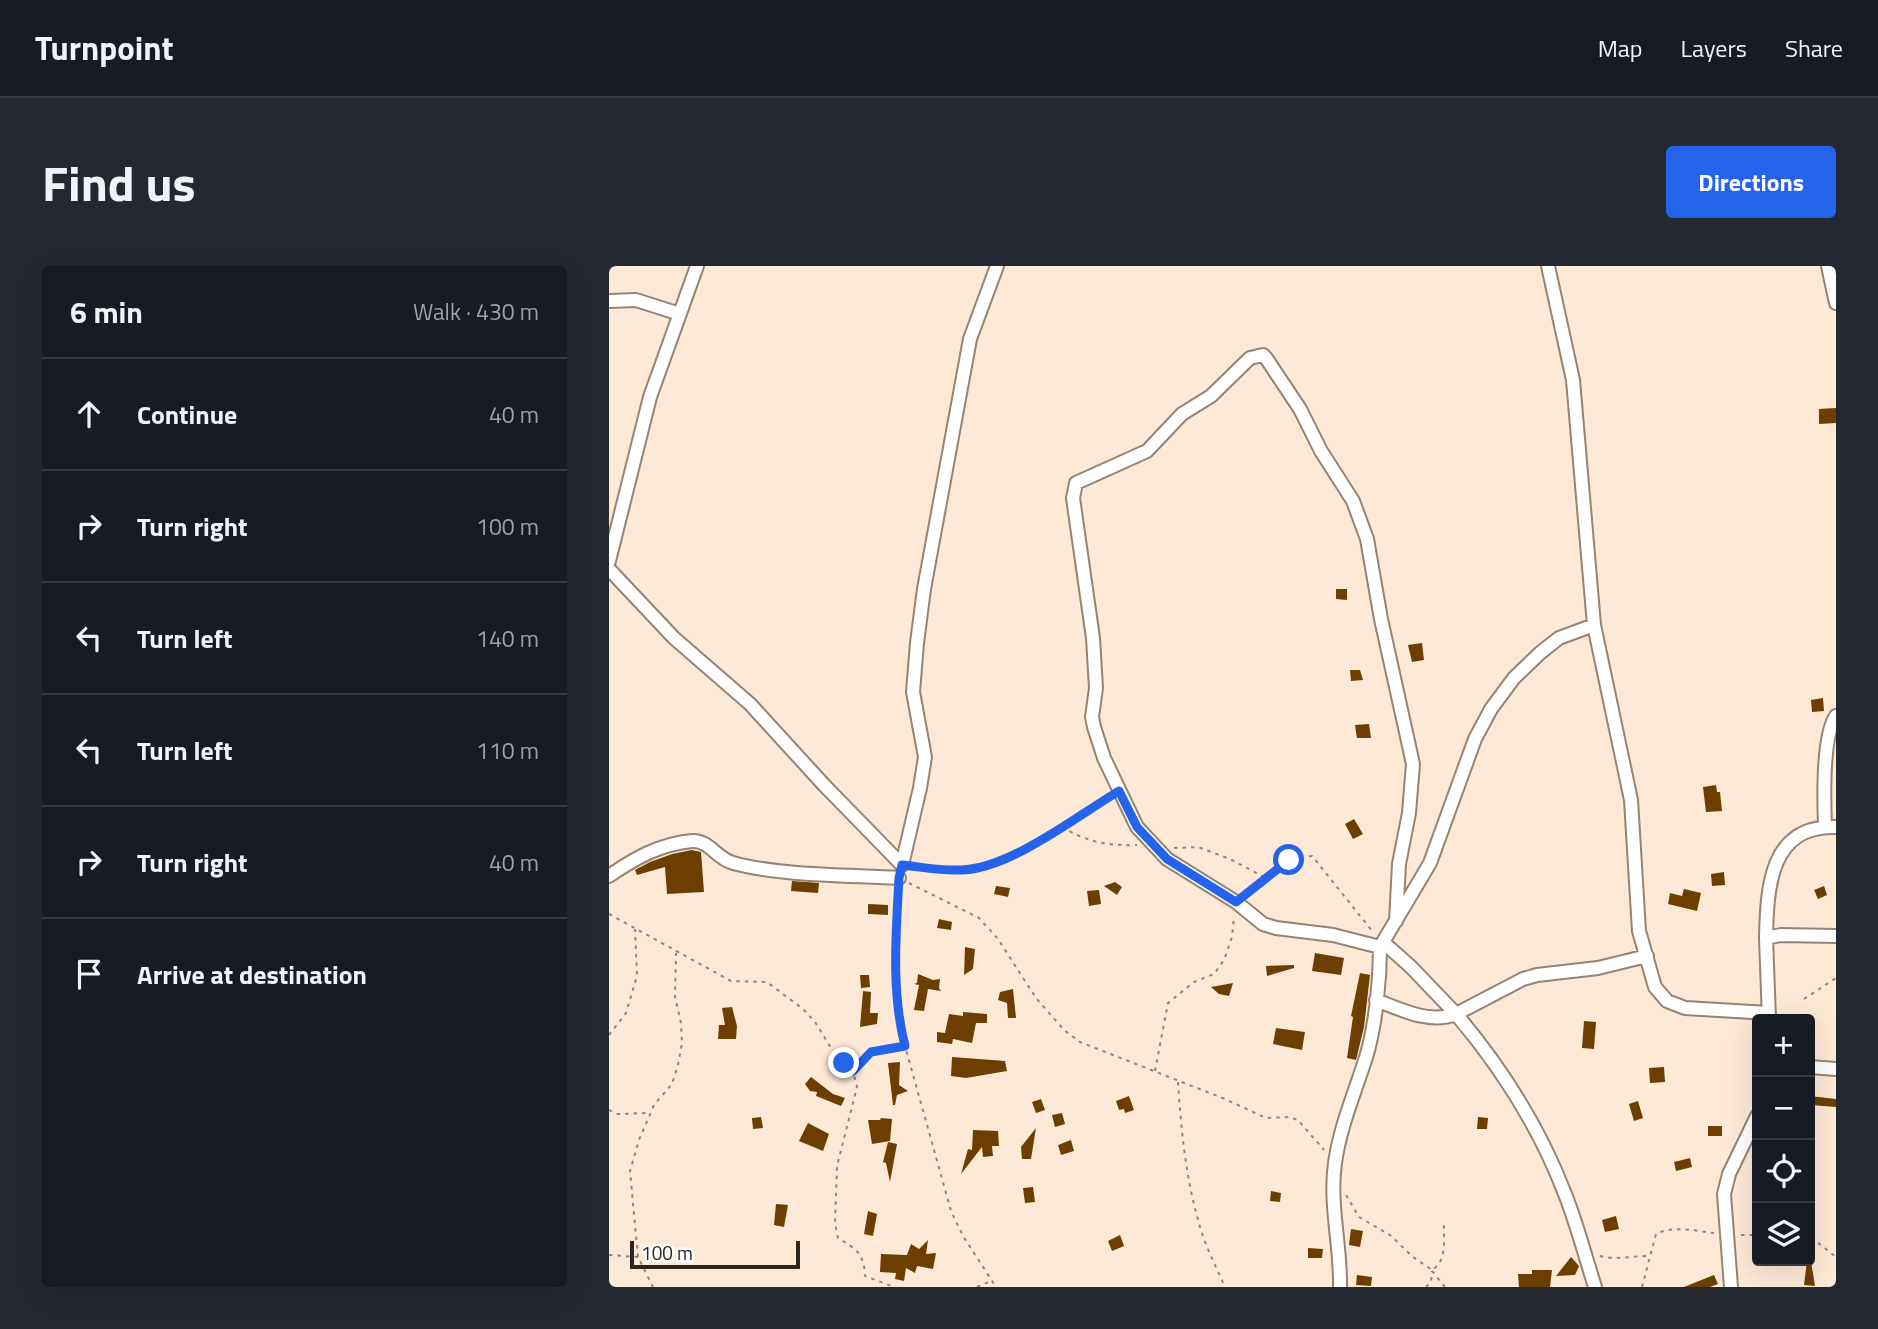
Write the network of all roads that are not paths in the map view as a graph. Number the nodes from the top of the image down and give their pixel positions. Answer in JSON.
{"nodes":[{"id":1,"x":697,"y":266,"type":"edge"},
{"id":2,"x":997,"y":266,"type":"edge"},
{"id":3,"x":1548,"y":266,"type":"edge"},
{"id":4,"x":1828,"y":266,"type":"edge"},
{"id":5,"x":609,"y":301,"type":"edge"},
{"id":6,"x":1836,"y":303,"type":"edge"},
{"id":7,"x":680,"y":314,"type":"junction"},
{"id":8,"x":609,"y":561,"type":"edge"},
{"id":9,"x":609,"y":569,"type":"edge"},
{"id":10,"x":1594,"y":625,"type":"junction"},
{"id":11,"x":1836,"y":716,"type":"edge"},
{"id":12,"x":1831,"y":827,"type":"edge"},
{"id":13,"x":900,"y":872,"type":"junction"},
{"id":14,"x":609,"y":876,"type":"edge"},
{"id":15,"x":1396,"y":921,"type":"junction"},
{"id":16,"x":1836,"y":936,"type":"edge"},
{"id":17,"x":1766,"y":938,"type":"junction"},
{"id":18,"x":1382,"y":945,"type":"junction"},
{"id":19,"x":1647,"y":956,"type":"junction"},
{"id":20,"x":1377,"y":1000,"type":"junction"},
{"id":21,"x":1456,"y":1014,"type":"junction"},
{"id":22,"x":1752,"y":1014,"type":"edge"},
{"id":23,"x":1769,"y":1014,"type":"edge"},
{"id":24,"x":1815,"y":1068,"type":"edge"},
{"id":25,"x":1836,"y":1069,"type":"edge"},
{"id":26,"x":1752,"y":1127,"type":"edge"},
{"id":27,"x":1340,"y":1287,"type":"edge"},
{"id":28,"x":1595,"y":1287,"type":"edge"},
{"id":29,"x":1731,"y":1287,"type":"edge"}],
"edges":[{"from":1,"to":7,"type":"street"},
{"from":2,"to":13,"type":"street"},
{"from":3,"to":10,"type":"street"},
{"from":4,"to":6,"type":"street"},
{"from":5,"to":7,"type":"street"},
{"from":7,"to":8,"type":"street"},
{"from":9,"to":13,"type":"street"},
{"from":10,"to":15,"type":"street"},
{"from":10,"to":19,"type":"street"},
{"from":11,"to":12,"type":"street"},
{"from":12,"to":17,"type":"street"},
{"from":13,"to":14,"type":"street"},
{"from":15,"to":18,"type":"street"},
{"from":15,"to":18,"type":"street"},
{"from":16,"to":17,"type":"street"},
{"from":17,"to":23,"type":"street"},
{"from":18,"to":20,"type":"street"},
{"from":18,"to":21,"type":"street"},
{"from":19,"to":21,"type":"street"},
{"from":19,"to":22,"type":"street"},
{"from":20,"to":21,"type":"street"},
{"from":20,"to":27,"type":"street"},
{"from":21,"to":28,"type":"street"},
{"from":24,"to":25,"type":"street"},
{"from":26,"to":29,"type":"street"}]}
